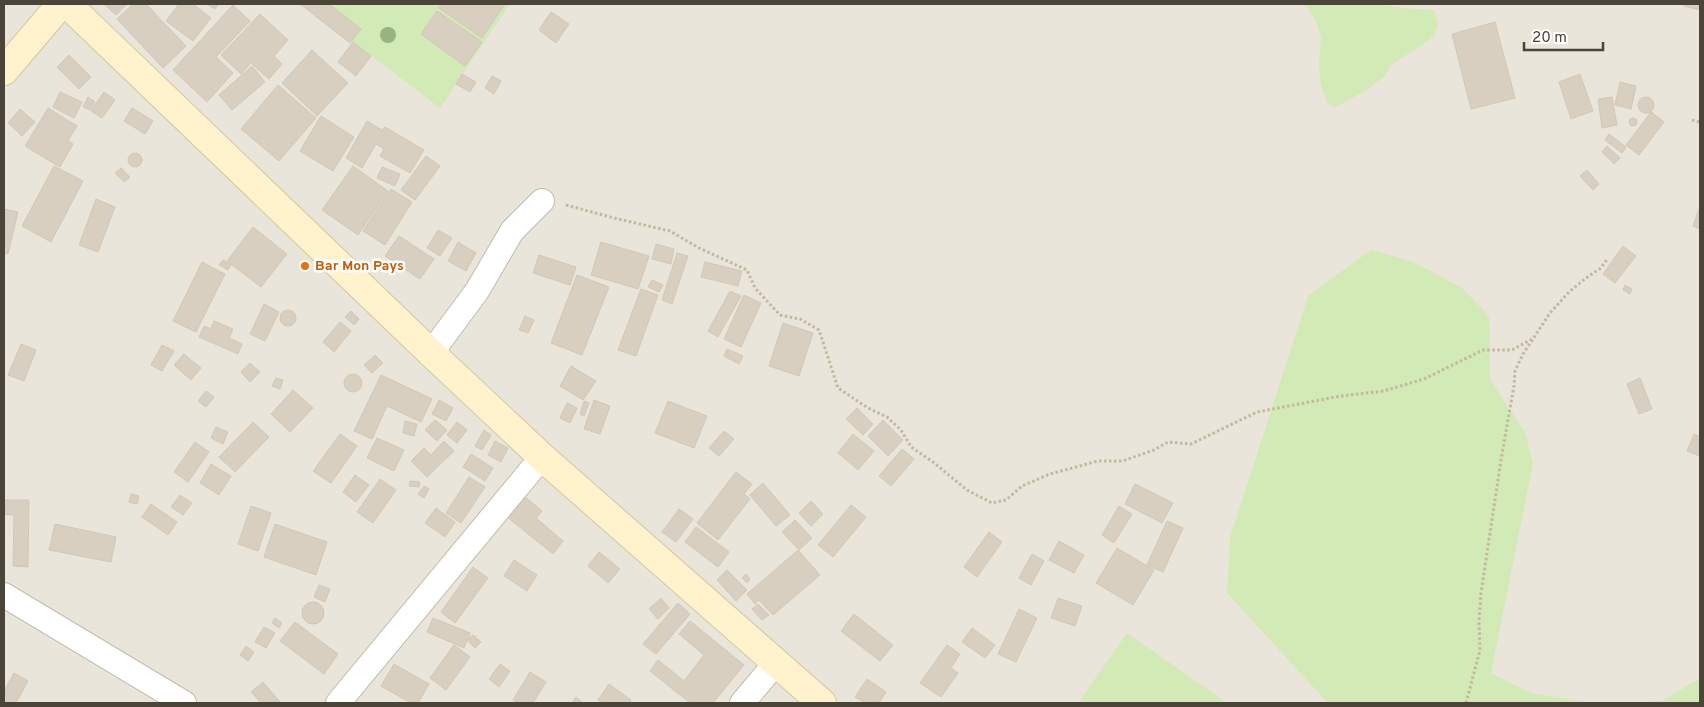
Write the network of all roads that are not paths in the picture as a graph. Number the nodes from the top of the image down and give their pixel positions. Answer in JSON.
{"nodes":[{"id":1,"x":61,"y":4,"type":"edge"},
{"id":2,"x":67,"y":4,"type":"edge"},
{"id":3,"x":4,"y":71,"type":"edge"},
{"id":4,"x":542,"y":201,"type":"road end"},
{"id":5,"x":431,"y":353,"type":"junction"},
{"id":6,"x":542,"y":456,"type":"junction"},
{"id":7,"x":4,"y":595,"type":"edge"},
{"id":8,"x":776,"y":663,"type":"junction"},
{"id":9,"x":184,"y":703,"type":"edge"},
{"id":10,"x":338,"y":703,"type":"edge"},
{"id":11,"x":742,"y":703,"type":"edge"},
{"id":12,"x":822,"y":703,"type":"edge"}],
"edges":[{"from":1,"to":3,"type":"main road"},
{"from":2,"to":5,"type":"main road"},
{"from":4,"to":5,"type":"street"},
{"from":5,"to":6,"type":"main road"},
{"from":6,"to":8,"type":"main road"},
{"from":6,"to":10,"type":"street"},
{"from":7,"to":9,"type":"street"},
{"from":8,"to":11,"type":"street"},
{"from":8,"to":12,"type":"main road"}]}
